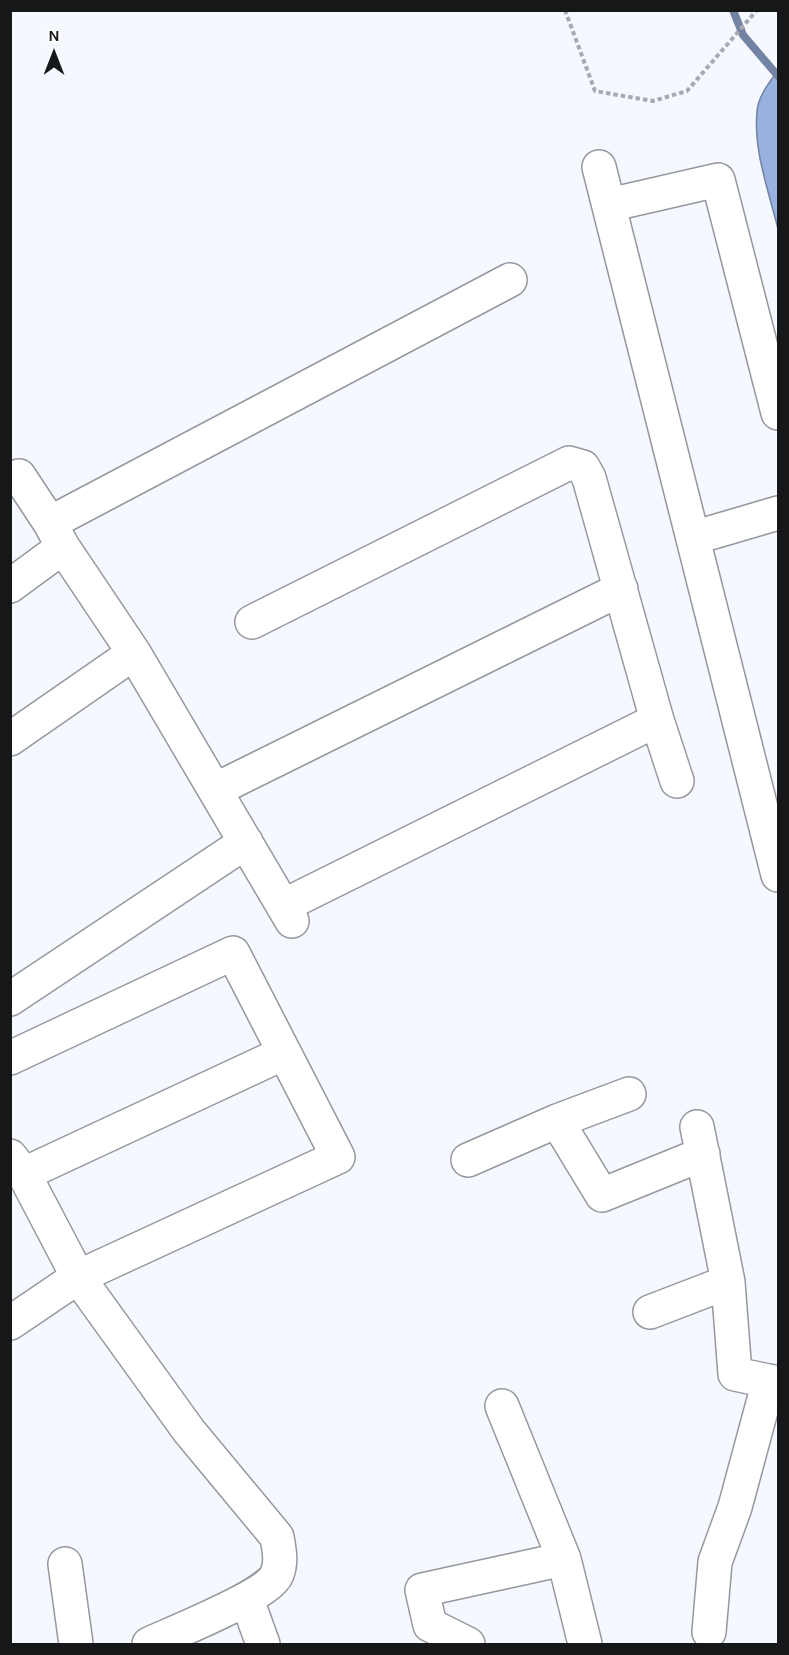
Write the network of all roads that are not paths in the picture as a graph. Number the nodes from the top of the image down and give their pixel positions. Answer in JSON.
{"nodes":[{"id":1,"x":599,"y":167,"type":"dead end"},
{"id":2,"x":609,"y":205,"type":"junction"},
{"id":3,"x":510,"y":280,"type":"dead end"},
{"id":4,"x":778,"y":413,"type":"edge"},
{"id":5,"x":19,"y":476,"type":"dead end"},
{"id":6,"x":778,"y":513,"type":"edge"},
{"id":7,"x":56,"y":535,"type":"junction"},
{"id":8,"x":693,"y":538,"type":"junction"},
{"id":9,"x":10,"y":586,"type":"edge"},
{"id":10,"x":621,"y":589,"type":"junction"},
{"id":11,"x":252,"y":622,"type":"dead end"},
{"id":12,"x":134,"y":653,"type":"junction"},
{"id":13,"x":657,"y":720,"type":"junction"},
{"id":14,"x":13,"y":733,"type":"edge"},
{"id":15,"x":677,"y":781,"type":"dead end"},
{"id":16,"x":216,"y":790,"type":"junction"},
{"id":17,"x":246,"y":842,"type":"junction"},
{"id":18,"x":778,"y":875,"type":"edge"},
{"id":19,"x":10,"y":999,"type":"edge"},
{"id":20,"x":284,"y":1053,"type":"junction"},
{"id":21,"x":10,"y":1058,"type":"edge"},
{"id":22,"x":629,"y":1094,"type":"dead end"},
{"id":23,"x":557,"y":1121,"type":"junction"},
{"id":24,"x":468,"y":1160,"type":"dead end"},
{"id":25,"x":17,"y":1165,"type":"edge"},
{"id":26,"x":78,"y":1277,"type":"junction"},
{"id":27,"x":728,"y":1282,"type":"junction"},
{"id":28,"x":650,"y":1312,"type":"dead end"},
{"id":29,"x":10,"y":1323,"type":"edge"},
{"id":30,"x":774,"y":1382,"type":"edge"},
{"id":31,"x":502,"y":1406,"type":"dead end"},
{"id":32,"x":564,"y":1559,"type":"junction"},
{"id":33,"x":64,"y":1564,"type":"dead end"},
{"id":34,"x":247,"y":1600,"type":"junction"},
{"id":35,"x":709,"y":1632,"type":"dead end"},
{"id":36,"x":76,"y":1644,"type":"edge"},
{"id":37,"x":149,"y":1644,"type":"edge"},
{"id":38,"x":263,"y":1644,"type":"edge"},
{"id":39,"x":468,"y":1644,"type":"edge"},
{"id":40,"x":585,"y":1644,"type":"edge"}],
"edges":[{"from":1,"to":2,"type":"street"},
{"from":2,"to":4,"type":"street"},
{"from":2,"to":8,"type":"street"},
{"from":3,"to":7,"type":"street"},
{"from":5,"to":7,"type":"street"},
{"from":6,"to":8,"type":"street"},
{"from":7,"to":9,"type":"street"},
{"from":7,"to":12,"type":"street"},
{"from":8,"to":18,"type":"street"},
{"from":10,"to":11,"type":"street"},
{"from":10,"to":13,"type":"street"},
{"from":10,"to":16,"type":"street"},
{"from":12,"to":14,"type":"street"},
{"from":12,"to":16,"type":"street"},
{"from":13,"to":15,"type":"street"},
{"from":13,"to":17,"type":"street"},
{"from":16,"to":17,"type":"street"},
{"from":17,"to":19,"type":"street"},
{"from":20,"to":21,"type":"street"},
{"from":20,"to":25,"type":"street"},
{"from":20,"to":26,"type":"street"},
{"from":22,"to":23,"type":"street"},
{"from":23,"to":24,"type":"street"},
{"from":23,"to":27,"type":"street"},
{"from":25,"to":26,"type":"street"},
{"from":26,"to":29,"type":"street"},
{"from":26,"to":34,"type":"street"},
{"from":27,"to":28,"type":"street"},
{"from":27,"to":30,"type":"street"},
{"from":30,"to":35,"type":"street"},
{"from":31,"to":32,"type":"street"},
{"from":32,"to":39,"type":"street"},
{"from":32,"to":40,"type":"street"},
{"from":33,"to":36,"type":"street"},
{"from":34,"to":37,"type":"street"},
{"from":34,"to":38,"type":"street"}]}
